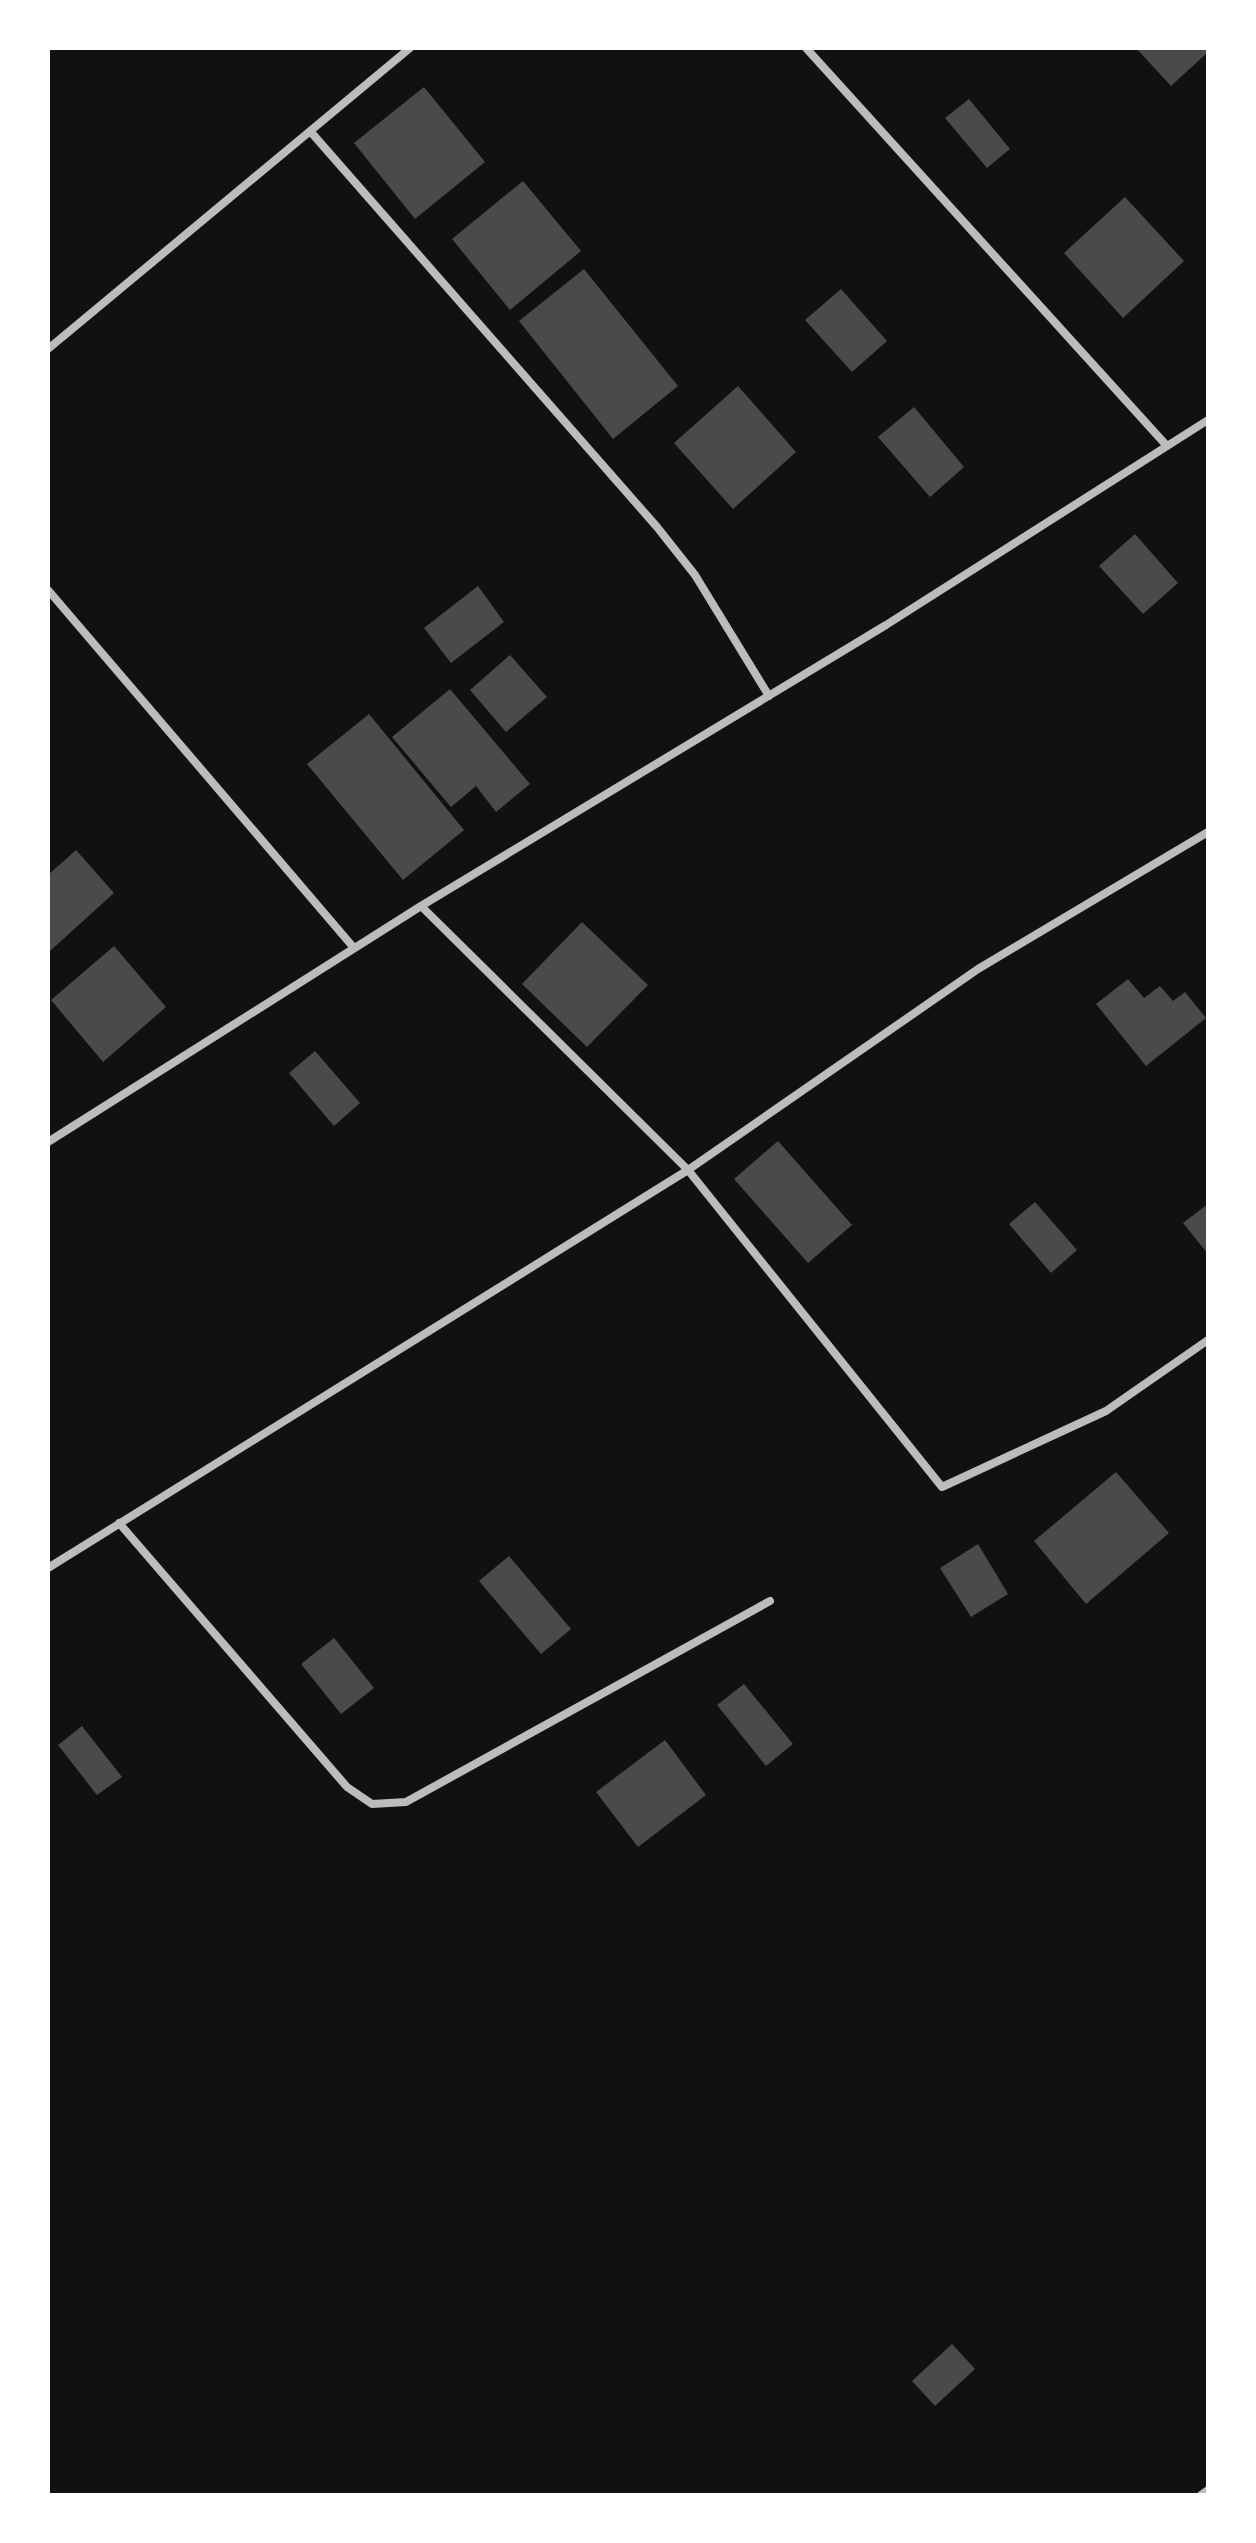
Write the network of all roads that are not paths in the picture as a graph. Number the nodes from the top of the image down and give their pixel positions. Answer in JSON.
{"nodes":[{"id":1,"x":410,"y":48,"type":"edge"},
{"id":2,"x":806,"y":48,"type":"edge"},
{"id":3,"x":310,"y":131,"type":"junction"},
{"id":4,"x":48,"y":349,"type":"edge"},
{"id":5,"x":1208,"y":420,"type":"edge"},
{"id":6,"x":1167,"y":446,"type":"junction"},
{"id":7,"x":48,"y":590,"type":"edge"},
{"id":8,"x":769,"y":696,"type":"junction"},
{"id":9,"x":1208,"y":832,"type":"edge"},
{"id":10,"x":421,"y":906,"type":"junction"},
{"id":11,"x":354,"y":948,"type":"junction"},
{"id":12,"x":48,"y":1142,"type":"edge"},
{"id":13,"x":688,"y":1170,"type":"junction"},
{"id":14,"x":1208,"y":1340,"type":"edge"},
{"id":15,"x":119,"y":1523,"type":"junction"},
{"id":16,"x":48,"y":1568,"type":"edge"},
{"id":17,"x":770,"y":1601,"type":"dead end"},
{"id":18,"x":1208,"y":2490,"type":"edge"},
{"id":19,"x":1201,"y":2495,"type":"edge"}],
"edges":[{"from":1,"to":3,"type":"street"},
{"from":2,"to":6,"type":"street"},
{"from":3,"to":4,"type":"street"},
{"from":3,"to":8,"type":"street"},
{"from":5,"to":6,"type":"street"},
{"from":6,"to":8,"type":"street"},
{"from":7,"to":11,"type":"street"},
{"from":8,"to":10,"type":"street"},
{"from":9,"to":13,"type":"street"},
{"from":10,"to":11,"type":"street"},
{"from":10,"to":13,"type":"street"},
{"from":11,"to":12,"type":"street"},
{"from":13,"to":14,"type":"street"},
{"from":13,"to":15,"type":"street"},
{"from":15,"to":16,"type":"street"},
{"from":15,"to":17,"type":"street"},
{"from":18,"to":19,"type":"street"}]}
